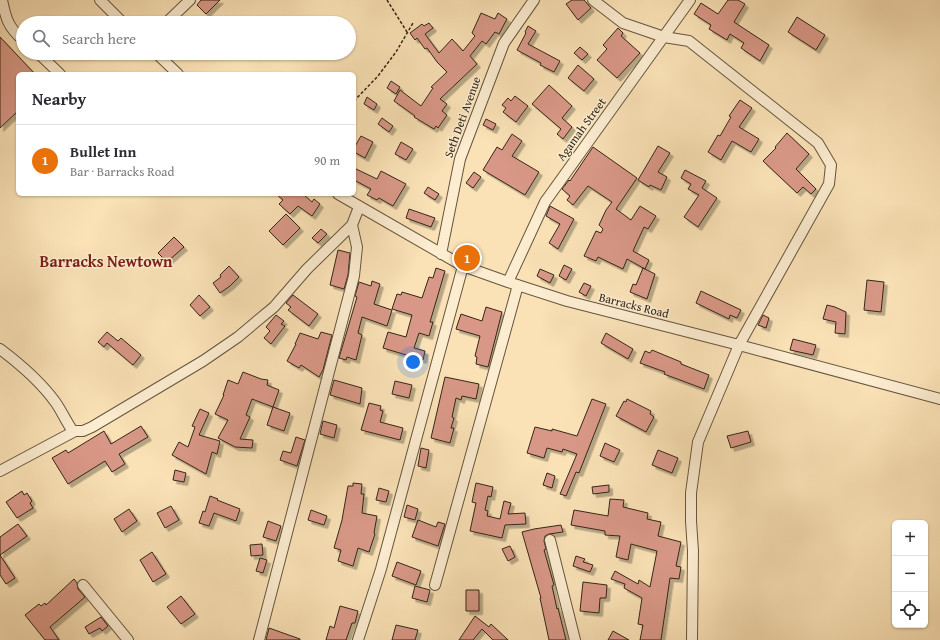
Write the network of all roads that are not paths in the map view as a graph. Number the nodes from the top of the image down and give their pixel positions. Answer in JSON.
{"nodes":[{"id":1,"x":2,"y":0,"type":"edge"},
{"id":2,"x":100,"y":0,"type":"edge"},
{"id":3,"x":190,"y":0,"type":"edge"},
{"id":4,"x":534,"y":0,"type":"edge"},
{"id":5,"x":593,"y":0,"type":"edge"},
{"id":6,"x":690,"y":0,"type":"edge"},
{"id":7,"x":116,"y":16,"type":"edge"},
{"id":8,"x":173,"y":16,"type":"edge"},
{"id":9,"x":16,"y":33,"type":"edge"},
{"id":10,"x":664,"y":37,"type":"junction"},
{"id":11,"x":45,"y":60,"type":"edge"},
{"id":12,"x":163,"y":60,"type":"edge"},
{"id":13,"x":58,"y":72,"type":"edge"},
{"id":14,"x":176,"y":72,"type":"edge"},
{"id":15,"x":341,"y":196,"type":"edge"},
{"id":16,"x":359,"y":207,"type":"junction"},
{"id":17,"x":352,"y":224,"type":"junction"},
{"id":18,"x":442,"y":254,"type":"junction"},
{"id":19,"x":463,"y":266,"type":"junction"},
{"id":20,"x":508,"y":282,"type":"junction"},
{"id":21,"x":518,"y":285,"type":"junction"},
{"id":22,"x":739,"y":345,"type":"junction"},
{"id":23,"x":0,"y":349,"type":"edge"},
{"id":24,"x":940,"y":399,"type":"edge"},
{"id":25,"x":75,"y":431,"type":"junction"},
{"id":26,"x":0,"y":471,"type":"edge"},
{"id":27,"x":550,"y":540,"type":"dead end"},
{"id":28,"x":83,"y":585,"type":"dead end"},
{"id":29,"x":435,"y":585,"type":"dead end"},
{"id":30,"x":128,"y":640,"type":"edge"},
{"id":31,"x":259,"y":640,"type":"edge"},
{"id":32,"x":358,"y":640,"type":"edge"},
{"id":33,"x":575,"y":640,"type":"edge"},
{"id":34,"x":692,"y":640,"type":"edge"}],
"edges":[{"from":1,"to":9,"type":"street"},
{"from":2,"to":7,"type":"street"},
{"from":3,"to":8,"type":"street"},
{"from":4,"to":18,"type":"street","name":"Seth Deti Avenue"},
{"from":5,"to":10,"type":"street"},
{"from":6,"to":10,"type":"street","name":"Agamah Street"},
{"from":10,"to":20,"type":"street","name":"Agamah Street"},
{"from":10,"to":22,"type":"street"},
{"from":11,"to":13,"type":"street"},
{"from":12,"to":14,"type":"street"},
{"from":15,"to":16,"type":"street","name":"Barracks Road"},
{"from":16,"to":17,"type":"street"},
{"from":16,"to":18,"type":"street","name":"Barracks Road"},
{"from":17,"to":25,"type":"street"},
{"from":17,"to":31,"type":"street"},
{"from":18,"to":19,"type":"street","name":"Barracks Road"},
{"from":19,"to":20,"type":"street","name":"Barracks Road"},
{"from":19,"to":32,"type":"street"},
{"from":20,"to":21,"type":"street","name":"Barracks Road"},
{"from":21,"to":22,"type":"street","name":"Barracks Road"},
{"from":21,"to":29,"type":"street"},
{"from":22,"to":24,"type":"street","name":"Barracks Road"},
{"from":22,"to":34,"type":"street"},
{"from":23,"to":25,"type":"street"},
{"from":25,"to":26,"type":"street"},
{"from":27,"to":33,"type":"street"},
{"from":28,"to":30,"type":"street"}]}
